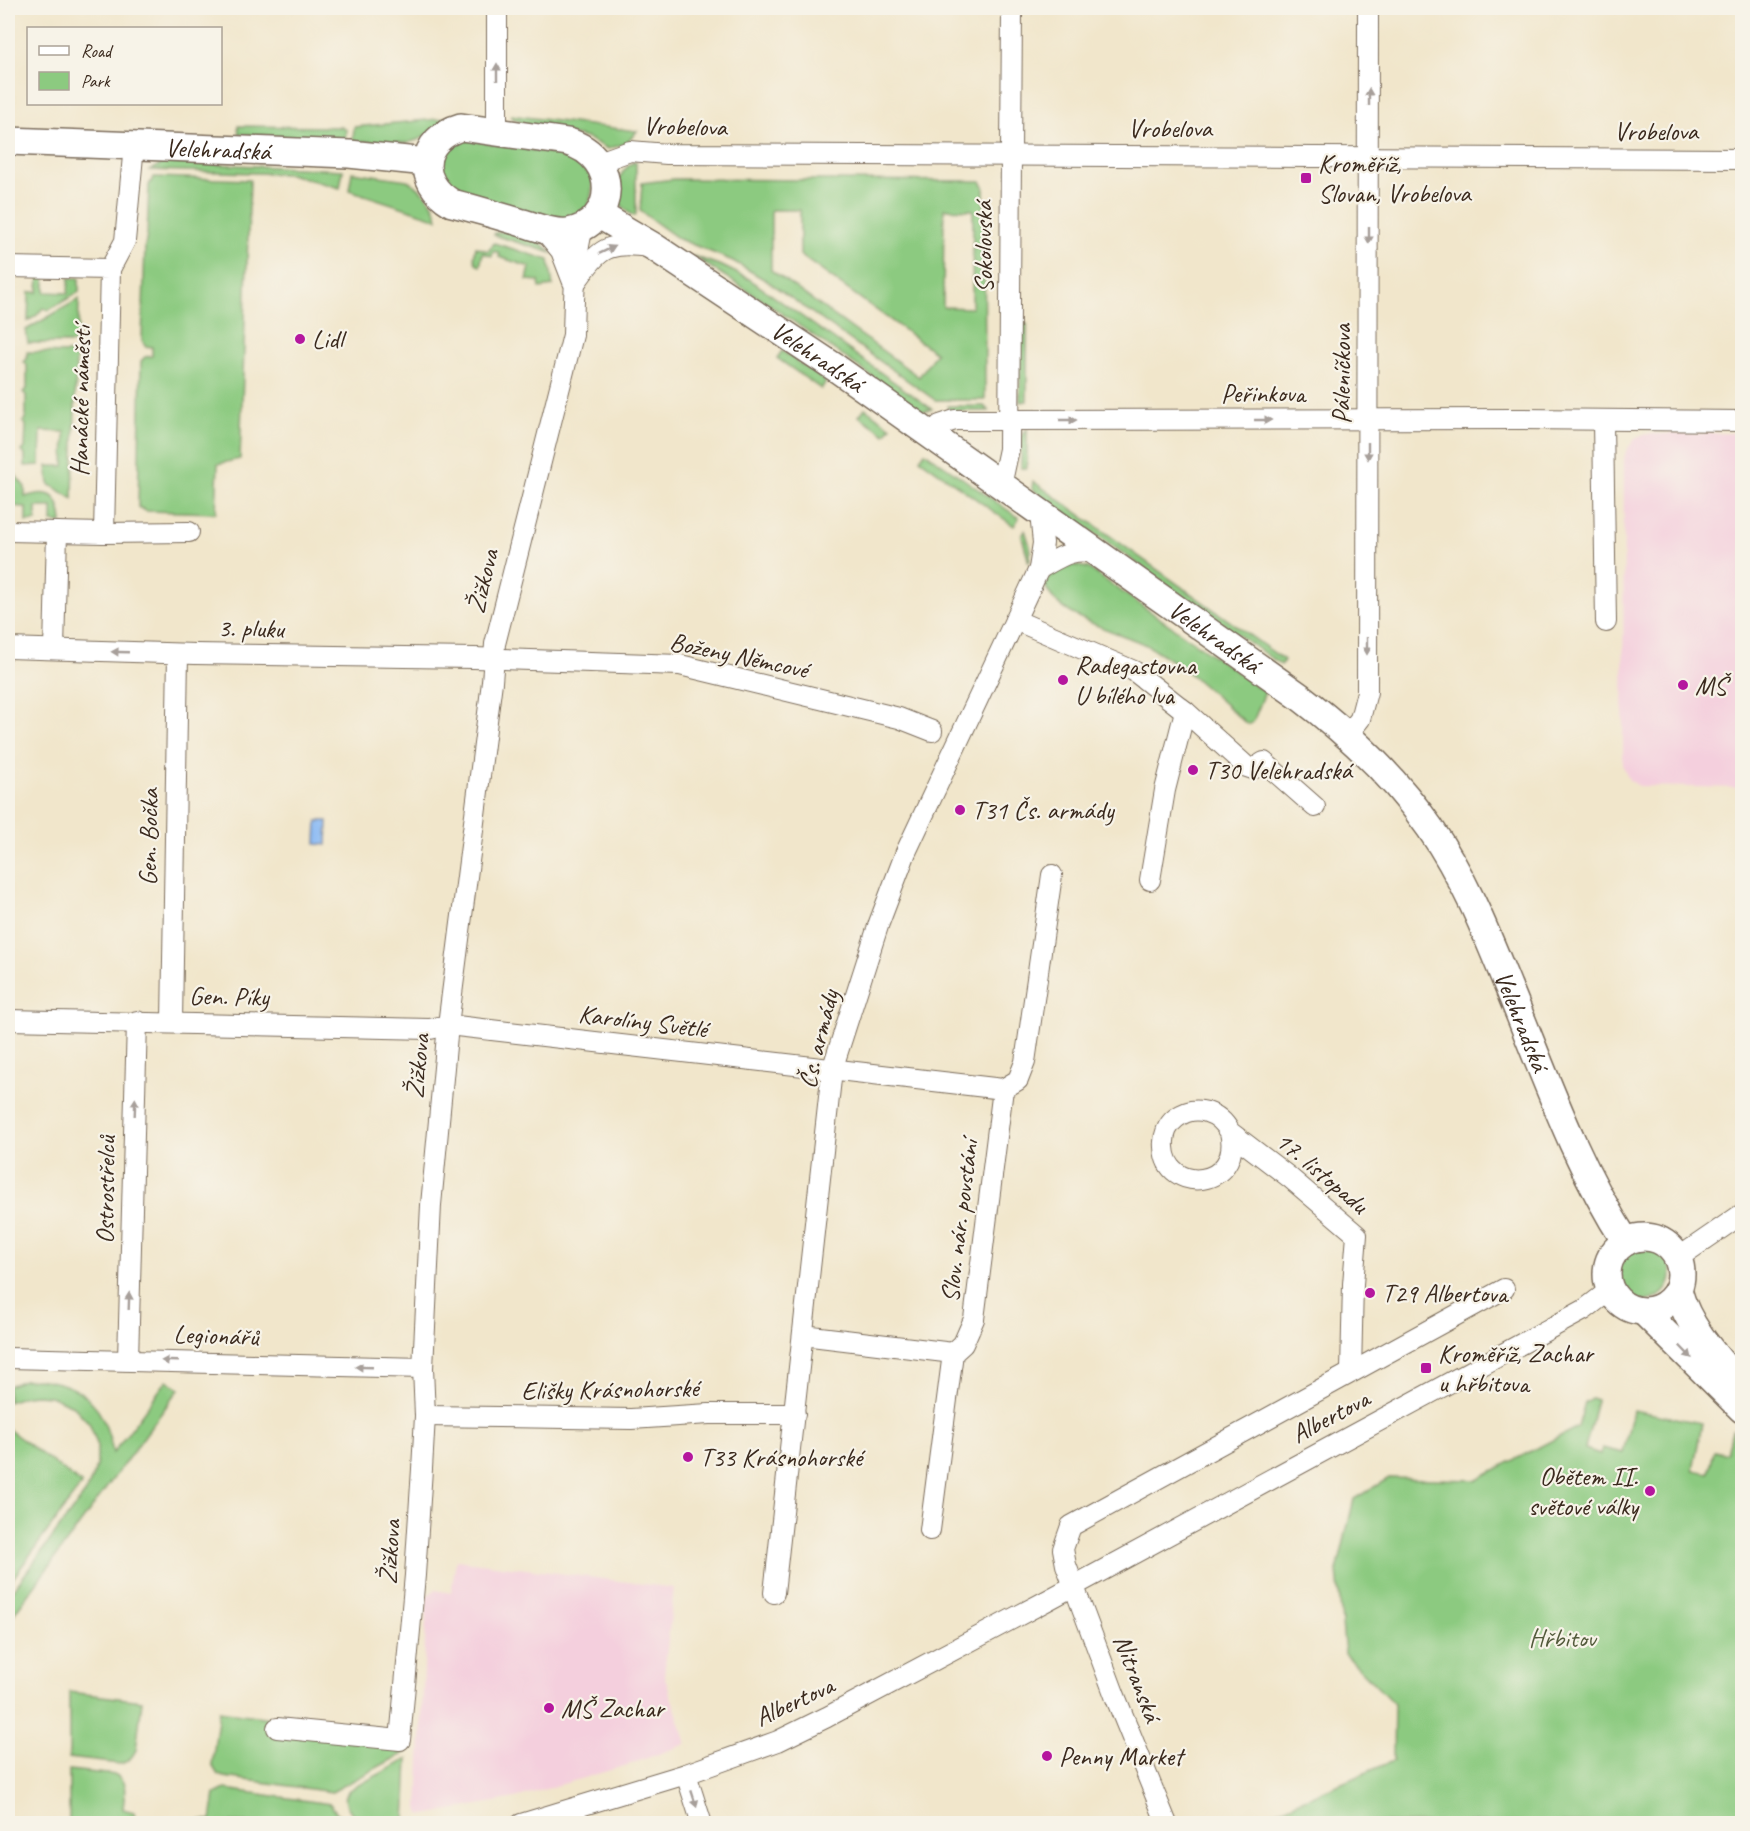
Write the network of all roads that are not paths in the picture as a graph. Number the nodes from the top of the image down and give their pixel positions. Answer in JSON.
{"nodes":[{"id":1,"x":497,"y":8,"type":"edge"},
{"id":2,"x":1012,"y":8,"type":"edge"},
{"id":3,"x":1368,"y":8,"type":"edge"},
{"id":4,"x":496,"y":131,"type":"junction"},
{"id":5,"x":8,"y":141,"type":"edge"},
{"id":6,"x":134,"y":145,"type":"junction"},
{"id":7,"x":1011,"y":155,"type":"junction"},
{"id":8,"x":1369,"y":156,"type":"junction"},
{"id":9,"x":1743,"y":159,"type":"edge"},
{"id":10,"x":427,"y":162,"type":"junction"},
{"id":11,"x":599,"y":162,"type":"junction"},
{"id":12,"x":590,"y":220,"type":"junction"},
{"id":13,"x":542,"y":228,"type":"junction"},
{"id":14,"x":654,"y":247,"type":"junction"},
{"id":15,"x":8,"y":267,"type":"edge"},
{"id":16,"x":110,"y":269,"type":"junction"},
{"id":17,"x":574,"y":284,"type":"junction"},
{"id":18,"x":1010,"y":420,"type":"junction"},
{"id":19,"x":1368,"y":420,"type":"junction"},
{"id":20,"x":1603,"y":421,"type":"junction"},
{"id":21,"x":1743,"y":421,"type":"edge"},
{"id":22,"x":929,"y":435,"type":"junction"},
{"id":23,"x":1001,"y":486,"type":"junction"},
{"id":24,"x":1040,"y":513,"type":"junction"},
{"id":25,"x":8,"y":531,"type":"edge"},
{"id":26,"x":57,"y":532,"type":"junction"},
{"id":27,"x":189,"y":532,"type":"dead end"},
{"id":28,"x":104,"y":533,"type":"junction"},
{"id":29,"x":1097,"y":554,"type":"junction"},
{"id":30,"x":1039,"y":569,"type":"junction"},
{"id":31,"x":1015,"y":620,"type":"junction"},
{"id":32,"x":1606,"y":622,"type":"dead end"},
{"id":33,"x":8,"y":648,"type":"edge"},
{"id":34,"x":54,"y":649,"type":"junction"},
{"id":35,"x":178,"y":654,"type":"junction"},
{"id":36,"x":494,"y":660,"type":"junction"},
{"id":37,"x":1185,"y":711,"type":"junction"},
{"id":38,"x":932,"y":731,"type":"dead end"},
{"id":39,"x":1347,"y":735,"type":"junction"},
{"id":40,"x":1316,"y":807,"type":"dead end"},
{"id":41,"x":1052,"y":875,"type":"dead end"},
{"id":42,"x":1150,"y":880,"type":"dead end"},
{"id":43,"x":8,"y":1020,"type":"edge"},
{"id":44,"x":137,"y":1021,"type":"junction"},
{"id":45,"x":172,"y":1022,"type":"junction"},
{"id":46,"x":448,"y":1025,"type":"junction"},
{"id":47,"x":832,"y":1070,"type":"junction"},
{"id":48,"x":1003,"y":1089,"type":"junction"},
{"id":49,"x":1230,"y":1132,"type":"dead end"},
{"id":50,"x":1743,"y":1214,"type":"edge"},
{"id":51,"x":1626,"y":1242,"type":"junction"},
{"id":52,"x":1678,"y":1258,"type":"junction"},
{"id":53,"x":1504,"y":1289,"type":"dead end"},
{"id":54,"x":1610,"y":1290,"type":"junction"},
{"id":55,"x":1678,"y":1290,"type":"junction"},
{"id":56,"x":1644,"y":1312,"type":"junction"},
{"id":57,"x":803,"y":1335,"type":"junction"},
{"id":58,"x":953,"y":1353,"type":"junction"},
{"id":59,"x":8,"y":1358,"type":"edge"},
{"id":60,"x":128,"y":1360,"type":"junction"},
{"id":61,"x":423,"y":1368,"type":"junction"},
{"id":62,"x":1351,"y":1372,"type":"junction"},
{"id":63,"x":1743,"y":1388,"type":"edge"},
{"id":64,"x":1743,"y":1409,"type":"edge"},
{"id":65,"x":795,"y":1414,"type":"junction"},
{"id":66,"x":425,"y":1416,"type":"junction"},
{"id":67,"x":930,"y":1530,"type":"dead end"},
{"id":68,"x":1073,"y":1586,"type":"junction"},
{"id":69,"x":774,"y":1593,"type":"dead end"},
{"id":70,"x":277,"y":1728,"type":"dead end"},
{"id":71,"x":686,"y":1774,"type":"junction"},
{"id":72,"x":520,"y":1824,"type":"edge"},
{"id":73,"x":702,"y":1824,"type":"edge"},
{"id":74,"x":1167,"y":1824,"type":"edge"}],
"edges":[{"from":4,"to":1,"type":"street","one_way":true},
{"from":2,"to":7,"type":"street","name":"Sokolovská"},
{"from":8,"to":3,"type":"street","name":"Páleníčkova","one_way":true},
{"from":4,"to":10,"type":"main road"},
{"from":4,"to":11,"type":"main road"},
{"from":5,"to":6,"type":"main road","name":"Velehradská"},
{"from":6,"to":10,"type":"main road","name":"Velehradská"},
{"from":6,"to":16,"type":"street","name":"Hanácké náměstí"},
{"from":7,"to":8,"type":"street","name":"Vrobelova"},
{"from":7,"to":11,"type":"street","name":"Vrobelova"},
{"from":7,"to":18,"type":"street","name":"Sokolovská"},
{"from":8,"to":9,"type":"street","name":"Vrobelova"},
{"from":8,"to":19,"type":"street","name":"Páleníčkova","one_way":true},
{"from":10,"to":13,"type":"main road"},
{"from":11,"to":12,"type":"main road"},
{"from":12,"to":13,"type":"main road"},
{"from":12,"to":14,"type":"main road","name":"Velehradská"},
{"from":12,"to":17,"type":"street","name":"Žižkova"},
{"from":13,"to":17,"type":"street"},
{"from":17,"to":14,"type":"street","one_way":true},
{"from":14,"to":22,"type":"main road","name":"Velehradská"},
{"from":15,"to":16,"type":"street"},
{"from":16,"to":28,"type":"street","name":"Hanácké náměstí"},
{"from":17,"to":36,"type":"street","name":"Žižkova"},
{"from":18,"to":19,"type":"street","name":"Peřinkova","one_way":true},
{"from":18,"to":22,"type":"street","name":"Peřinkova"},
{"from":18,"to":23,"type":"street","name":"Sokolovská"},
{"from":19,"to":20,"type":"street","name":"Peřinkova"},
{"from":19,"to":39,"type":"street","name":"Páleníčkova","one_way":true},
{"from":20,"to":21,"type":"street","name":"Peřinkova"},
{"from":20,"to":32,"type":"street"},
{"from":22,"to":23,"type":"main road","name":"Velehradská"},
{"from":23,"to":24,"type":"main road","name":"Velehradská"},
{"from":24,"to":29,"type":"main road","name":"Velehradská"},
{"from":24,"to":30,"type":"street","name":"Čs. armády"},
{"from":25,"to":26,"type":"street"},
{"from":26,"to":28,"type":"street"},
{"from":26,"to":34,"type":"street"},
{"from":27,"to":28,"type":"street"},
{"from":29,"to":30,"type":"street"},
{"from":29,"to":39,"type":"main road","name":"Velehradská"},
{"from":30,"to":31,"type":"street","name":"Čs. armády"},
{"from":31,"to":37,"type":"street"},
{"from":31,"to":47,"type":"street","name":"Čs. armády"},
{"from":33,"to":34,"type":"street","name":"3. pluku"},
{"from":35,"to":34,"type":"street","name":"3. pluku","one_way":true},
{"from":35,"to":36,"type":"street","name":"3. pluku"},
{"from":35,"to":45,"type":"street","name":"Gen. Bočka"},
{"from":36,"to":38,"type":"street","name":"Boženy Němcové"},
{"from":36,"to":46,"type":"street","name":"Žižkova"},
{"from":37,"to":40,"type":"street"},
{"from":37,"to":42,"type":"street"},
{"from":39,"to":51,"type":"main road","name":"Velehradská"},
{"from":41,"to":48,"type":"street"},
{"from":43,"to":44,"type":"street","name":"Gen. Píky"},
{"from":44,"to":45,"type":"street","name":"Gen. Píky"},
{"from":60,"to":44,"type":"street","name":"Ostrostřelců","one_way":true},
{"from":45,"to":46,"type":"street","name":"Gen. Píky"},
{"from":46,"to":47,"type":"street","name":"Karolíny Světlé"},
{"from":46,"to":61,"type":"street","name":"Žižkova"},
{"from":47,"to":48,"type":"street"},
{"from":47,"to":57,"type":"street","name":"Čs. armády"},
{"from":48,"to":58,"type":"street","name":"Slov. nár. povstání"},
{"from":49,"to":62,"type":"street","name":"17. listopadu"},
{"from":50,"to":52,"type":"street"},
{"from":51,"to":52,"type":"main road"},
{"from":51,"to":54,"type":"main road"},
{"from":52,"to":55,"type":"main road"},
{"from":53,"to":62,"type":"street","name":"Albertova"},
{"from":54,"to":56,"type":"main road"},
{"from":54,"to":68,"type":"street","name":"Albertova"},
{"from":55,"to":56,"type":"main road"},
{"from":55,"to":63,"type":"main road"},
{"from":56,"to":64,"type":"main road","one_way":true},
{"from":57,"to":58,"type":"street"},
{"from":57,"to":65,"type":"street","name":"Čs. armády"},
{"from":58,"to":67,"type":"street","name":"Slov. nár. povstání"},
{"from":59,"to":60,"type":"street","name":"Legionářů"},
{"from":61,"to":60,"type":"street","name":"Legionářů","one_way":true},
{"from":61,"to":66,"type":"street","name":"Žižkova"},
{"from":62,"to":68,"type":"street","name":"Albertova"},
{"from":65,"to":66,"type":"street","name":"Elišky Krásnohorské"},
{"from":65,"to":69,"type":"street","name":"Čs. armády"},
{"from":66,"to":70,"type":"street","name":"Žižkova"},
{"from":68,"to":71,"type":"street","name":"Albertova"},
{"from":68,"to":74,"type":"street","name":"Nitranská"},
{"from":71,"to":72,"type":"street","name":"Albertova"},
{"from":71,"to":73,"type":"street","one_way":true}]}
